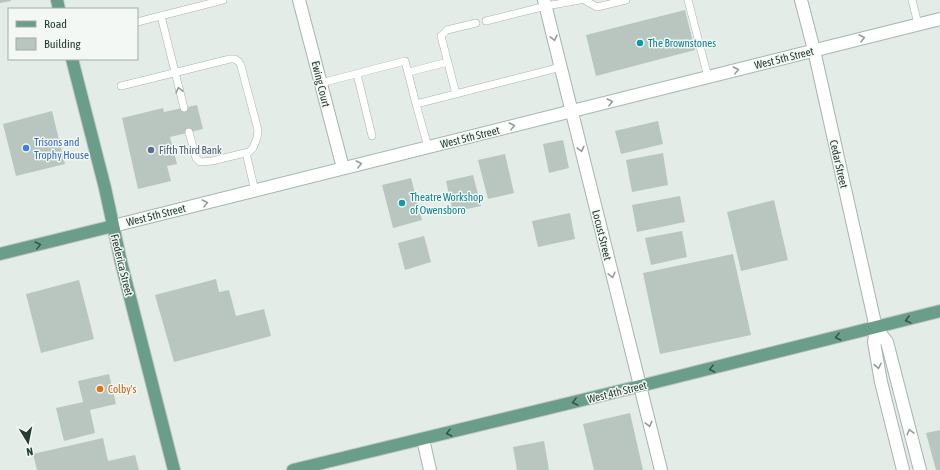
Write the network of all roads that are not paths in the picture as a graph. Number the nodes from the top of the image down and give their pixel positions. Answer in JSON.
{"nodes":[{"id":1,"x":223,"y":0,"type":"edge"},
{"id":2,"x":299,"y":0,"type":"edge"},
{"id":3,"x":580,"y":0,"type":"edge"},
{"id":4,"x":584,"y":0,"type":"edge"},
{"id":5,"x":626,"y":0,"type":"edge"},
{"id":6,"x":688,"y":0,"type":"edge"},
{"id":7,"x":801,"y":0,"type":"edge"},
{"id":8,"x":912,"y":0,"type":"edge"},
{"id":9,"x":545,"y":3,"type":"edge"},
{"id":10,"x":162,"y":16,"type":"junction"},
{"id":11,"x":940,"y":19,"type":"edge"},
{"id":12,"x":486,"y":21,"type":"dead end"},
{"id":13,"x":138,"y":22,"type":"edge"},
{"id":14,"x":476,"y":23,"type":"dead end"},
{"id":15,"x":918,"y":24,"type":"junction"},
{"id":16,"x":814,"y":50,"type":"junction"},
{"id":17,"x":72,"y":60,"type":"edge"},
{"id":18,"x":448,"y":62,"type":"junction"},
{"id":19,"x":561,"y":67,"type":"junction"},
{"id":20,"x":408,"y":72,"type":"junction"},
{"id":21,"x":175,"y":73,"type":"junction"},
{"id":22,"x":357,"y":74,"type":"junction"},
{"id":23,"x":708,"y":77,"type":"junction"},
{"id":24,"x":320,"y":83,"type":"junction"},
{"id":25,"x":121,"y":86,"type":"dead end"},
{"id":26,"x":456,"y":94,"type":"junction"},
{"id":27,"x":416,"y":104,"type":"junction"},
{"id":28,"x":184,"y":108,"type":"dead end"},
{"id":29,"x":572,"y":111,"type":"junction"},
{"id":30,"x":190,"y":132,"type":"dead end"},
{"id":31,"x":372,"y":136,"type":"dead end"},
{"id":32,"x":428,"y":147,"type":"junction"},
{"id":33,"x":246,"y":153,"type":"junction"},
{"id":34,"x":342,"y":168,"type":"junction"},
{"id":35,"x":255,"y":191,"type":"junction"},
{"id":36,"x":113,"y":226,"type":"junction"},
{"id":37,"x":0,"y":254,"type":"edge"},
{"id":38,"x":940,"y":311,"type":"edge"},
{"id":39,"x":876,"y":328,"type":"junction"},
{"id":40,"x":640,"y":386,"type":"junction"},
{"id":41,"x":423,"y":439,"type":"junction"},
{"id":42,"x":174,"y":470,"type":"edge"},
{"id":43,"x":293,"y":470,"type":"edge"},
{"id":44,"x":430,"y":470,"type":"edge"},
{"id":45,"x":661,"y":470,"type":"edge"},
{"id":46,"x":903,"y":470,"type":"edge"},
{"id":47,"x":920,"y":470,"type":"edge"}],
"edges":[{"from":1,"to":10,"type":"lane"},
{"from":2,"to":24,"type":"street","name":"Ewing Court"},
{"from":3,"to":9,"type":"lane"},
{"from":4,"to":5,"type":"lane"},
{"from":6,"to":23,"type":"lane"},
{"from":7,"to":16,"type":"street","name":"Cedar Street"},
{"from":8,"to":15,"type":"lane"},
{"from":9,"to":12,"type":"lane"},
{"from":9,"to":19,"type":"street","name":"Locust Street","one_way":true},
{"from":10,"to":13,"type":"lane"},
{"from":10,"to":21,"type":"lane"},
{"from":11,"to":15,"type":"street","name":"West 5th Street"},
{"from":14,"to":18,"type":"lane"},
{"from":16,"to":15,"type":"street","name":"West 5th Street","one_way":true},
{"from":23,"to":16,"type":"street","name":"West 5th Street","one_way":true},
{"from":16,"to":39,"type":"street","name":"Cedar Street"},
{"from":17,"to":36,"type":"main road","name":"Frederica Street"},
{"from":18,"to":20,"type":"lane"},
{"from":18,"to":26,"type":"lane"},
{"from":19,"to":26,"type":"lane"},
{"from":19,"to":29,"type":"street","name":"Locust Street"},
{"from":20,"to":22,"type":"lane"},
{"from":20,"to":27,"type":"lane"},
{"from":21,"to":25,"type":"lane"},
{"from":28,"to":21,"type":"lane","one_way":true},
{"from":21,"to":33,"type":"lane"},
{"from":22,"to":24,"type":"lane"},
{"from":22,"to":31,"type":"lane"},
{"from":29,"to":23,"type":"street","name":"West 5th Street","one_way":true},
{"from":24,"to":34,"type":"street","name":"Ewing Court"},
{"from":26,"to":27,"type":"lane"},
{"from":27,"to":32,"type":"lane"},
{"from":32,"to":29,"type":"street","name":"West 5th Street","one_way":true},
{"from":29,"to":40,"type":"street","name":"Locust Street","one_way":true},
{"from":30,"to":33,"type":"lane"},
{"from":34,"to":32,"type":"street","name":"West 5th Street","one_way":true},
{"from":33,"to":35,"type":"lane"},
{"from":34,"to":35,"type":"street","name":"West 5th Street"},
{"from":36,"to":35,"type":"street","name":"West 5th Street","one_way":true},
{"from":37,"to":36,"type":"main road","name":"West 5th Street","one_way":true},
{"from":36,"to":42,"type":"main road","name":"Frederica Street"},
{"from":38,"to":39,"type":"main road","name":"West 4th Street","one_way":true},
{"from":39,"to":40,"type":"main road","name":"West 4th Street","one_way":true},
{"from":39,"to":46,"type":"street","name":"Cedar Street","one_way":true},
{"from":47,"to":39,"type":"street","name":"Cedar Street","one_way":true},
{"from":40,"to":41,"type":"main road","name":"West 4th Street","one_way":true},
{"from":40,"to":45,"type":"street","name":"Locust Street","one_way":true},
{"from":41,"to":43,"type":"main road","name":"West 4th Street"},
{"from":41,"to":44,"type":"street"}]}
